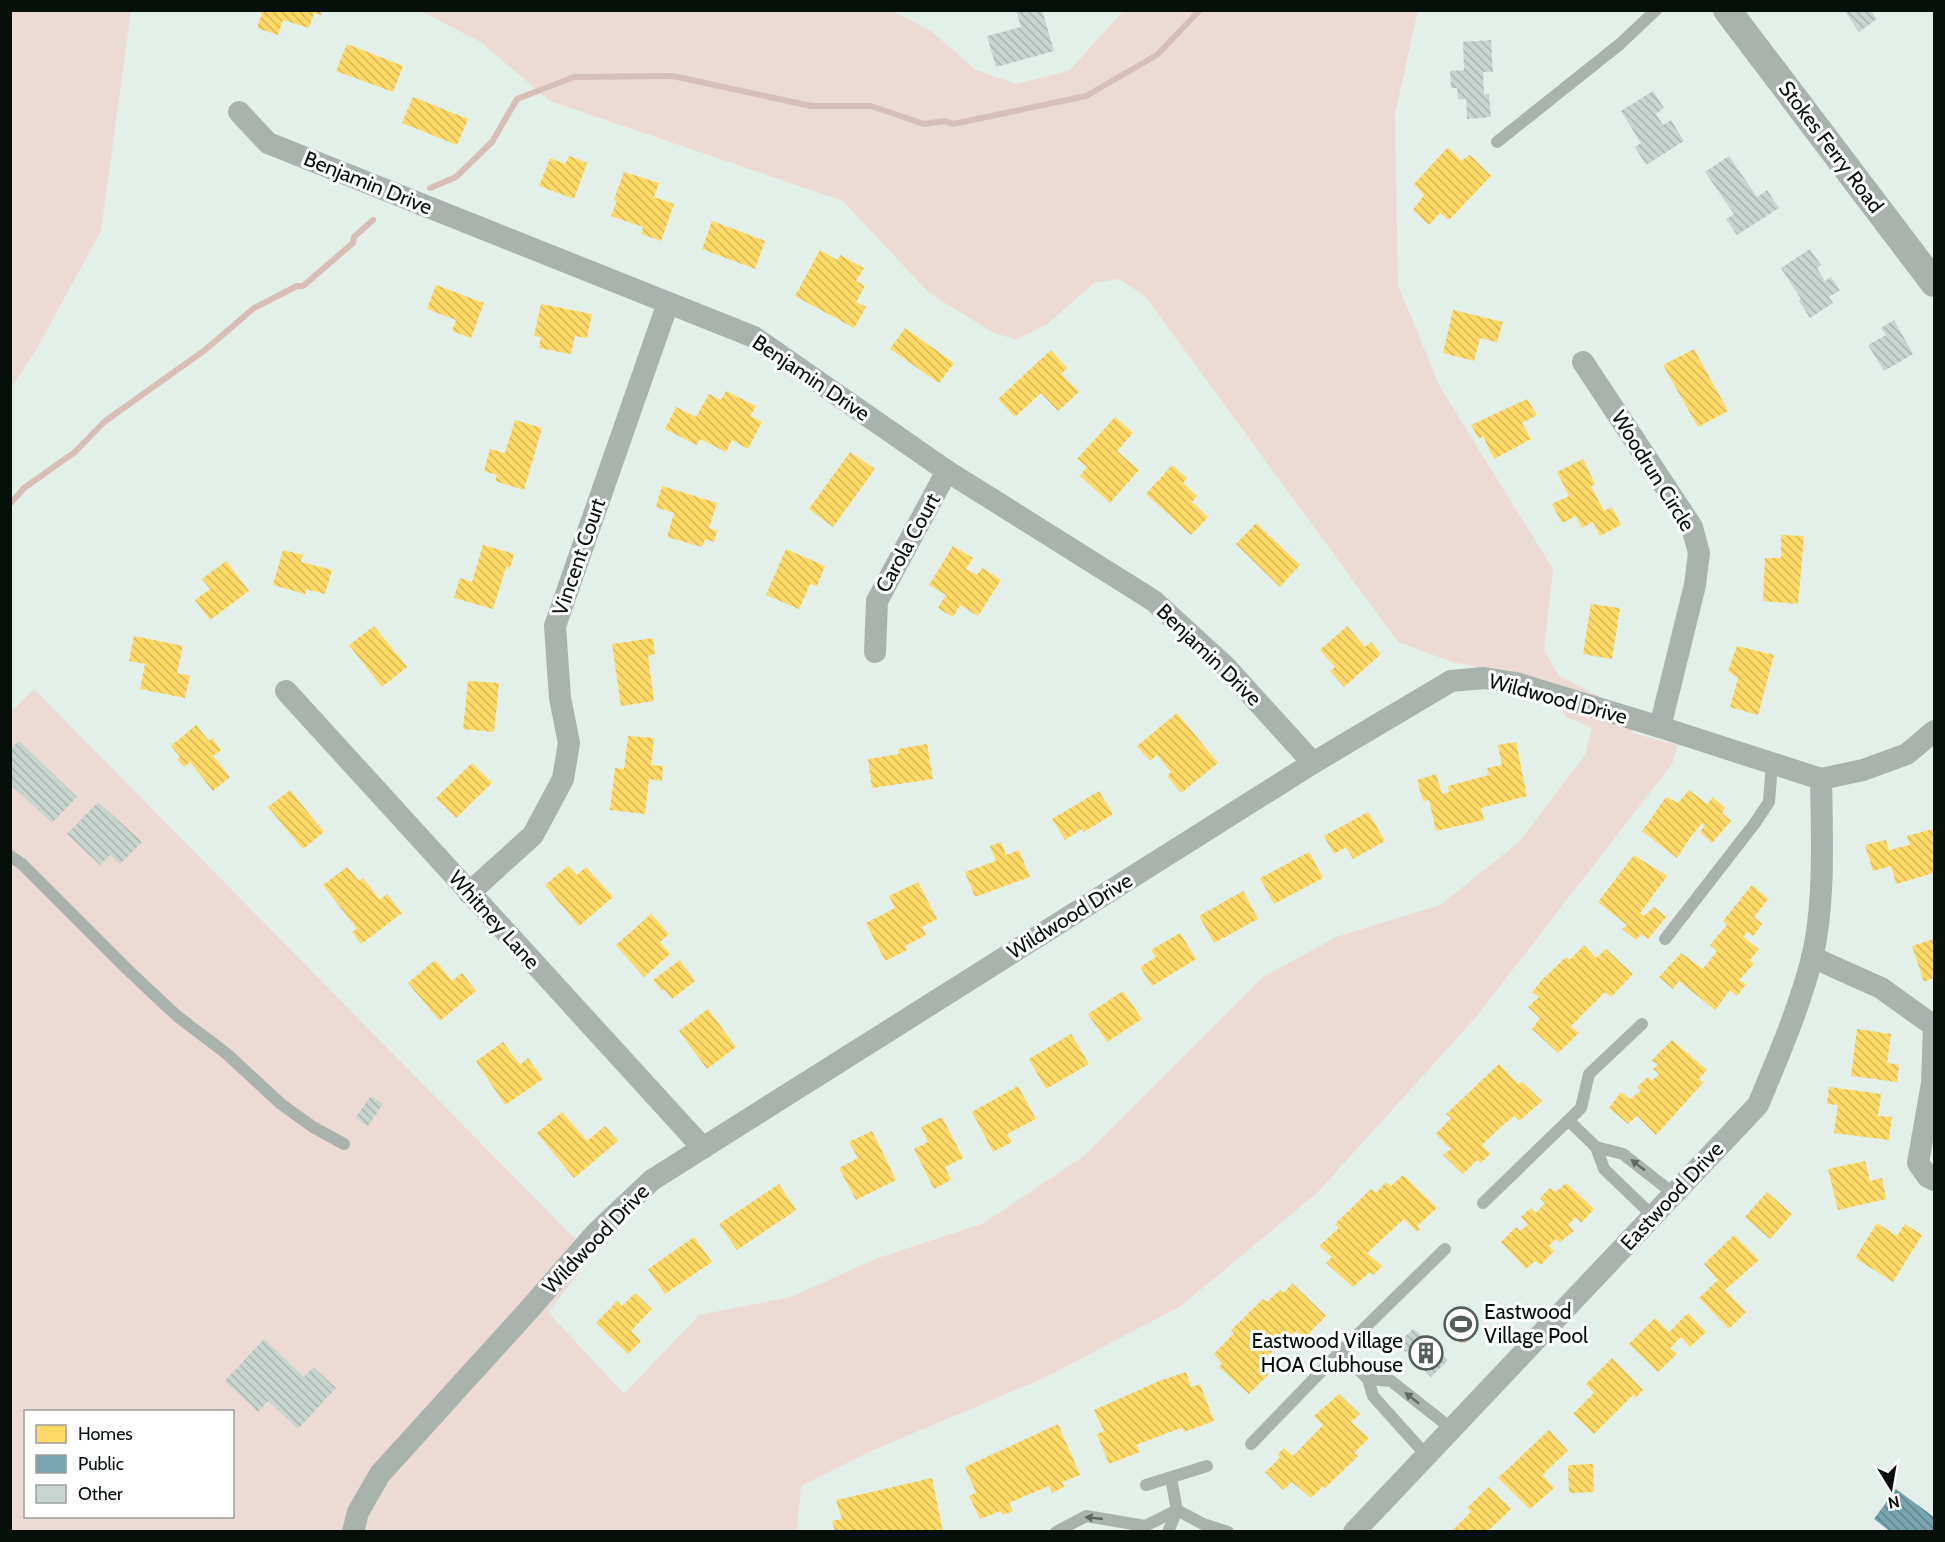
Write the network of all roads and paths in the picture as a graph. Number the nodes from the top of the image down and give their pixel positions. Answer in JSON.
{"nodes":[{"id":1,"x":1656,"y":10,"type":"edge"},
{"id":2,"x":1727,"y":10,"type":"edge"},
{"id":3,"x":239,"y":112,"type":"dead end"},
{"id":4,"x":1497,"y":142,"type":"dead end"},
{"id":5,"x":1935,"y":283,"type":"edge"},
{"id":6,"x":668,"y":303,"type":"junction"},
{"id":7,"x":1583,"y":362,"type":"dead end"},
{"id":8,"x":947,"y":471,"type":"junction"},
{"id":9,"x":875,"y":652,"type":"dead end"},
{"id":10,"x":286,"y":691,"type":"dead end"},
{"id":11,"x":1660,"y":727,"type":"junction"},
{"id":12,"x":1935,"y":731,"type":"edge"},
{"id":13,"x":1313,"y":763,"type":"junction"},
{"id":14,"x":1772,"y":763,"type":"junction"},
{"id":15,"x":1821,"y":779,"type":"junction"},
{"id":16,"x":10,"y":856,"type":"edge"},
{"id":17,"x":469,"y":893,"type":"junction"},
{"id":18,"x":1665,"y":939,"type":"dead end"},
{"id":19,"x":1812,"y":957,"type":"junction"},
{"id":20,"x":1642,"y":1024,"type":"dead end"},
{"id":21,"x":1934,"y":1026,"type":"edge"},
{"id":22,"x":1569,"y":1121,"type":"junction"},
{"id":23,"x":344,"y":1144,"type":"dead end"},
{"id":24,"x":1596,"y":1147,"type":"junction"},
{"id":25,"x":702,"y":1148,"type":"junction"},
{"id":26,"x":1935,"y":1180,"type":"edge"},
{"id":27,"x":1674,"y":1194,"type":"junction"},
{"id":28,"x":1483,"y":1203,"type":"dead end"},
{"id":29,"x":1653,"y":1216,"type":"junction"},
{"id":30,"x":1445,"y":1249,"type":"dead end"},
{"id":31,"x":1340,"y":1352,"type":"junction"},
{"id":32,"x":1368,"y":1379,"type":"junction"},
{"id":33,"x":1452,"y":1429,"type":"junction"},
{"id":34,"x":1251,"y":1444,"type":"dead end"},
{"id":35,"x":1426,"y":1455,"type":"junction"},
{"id":36,"x":1207,"y":1466,"type":"dead end"},
{"id":37,"x":1171,"y":1478,"type":"junction"},
{"id":38,"x":1146,"y":1485,"type":"dead end"},
{"id":39,"x":1177,"y":1510,"type":"junction"},
{"id":40,"x":353,"y":1532,"type":"edge"},
{"id":41,"x":1056,"y":1532,"type":"edge"},
{"id":42,"x":1168,"y":1532,"type":"edge"},
{"id":43,"x":1228,"y":1532,"type":"edge"},
{"id":44,"x":1354,"y":1532,"type":"edge"}],
"edges":[{"from":1,"to":4,"type":"lane"},
{"from":2,"to":5,"type":"street","name":"Stokes Ferry Road"},
{"from":3,"to":6,"type":"street","name":"Benjamin Drive"},
{"from":6,"to":8,"type":"street","name":"Benjamin Drive"},
{"from":6,"to":17,"type":"street","name":"Vincent Court"},
{"from":7,"to":11,"type":"street","name":"Woodrun Circle"},
{"from":8,"to":9,"type":"street","name":"Carola Court"},
{"from":8,"to":13,"type":"street","name":"Benjamin Drive"},
{"from":10,"to":17,"type":"street","name":"Whitney Lane"},
{"from":11,"to":13,"type":"street","name":"Wildwood Drive"},
{"from":11,"to":14,"type":"street","name":"Wildwood Drive"},
{"from":12,"to":15,"type":"street"},
{"from":13,"to":25,"type":"street","name":"Wildwood Drive"},
{"from":14,"to":15,"type":"street","name":"Wildwood Drive"},
{"from":14,"to":18,"type":"lane"},
{"from":15,"to":19,"type":"street","name":"Eastwood Drive"},
{"from":16,"to":23,"type":"lane"},
{"from":17,"to":25,"type":"street","name":"Whitney Lane"},
{"from":19,"to":21,"type":"street"},
{"from":19,"to":27,"type":"street","name":"Eastwood Drive"},
{"from":20,"to":22,"type":"lane"},
{"from":21,"to":26,"type":"street"},
{"from":22,"to":24,"type":"lane"},
{"from":22,"to":28,"type":"lane"},
{"from":27,"to":24,"type":"lane","one_way":true},
{"from":24,"to":29,"type":"lane"},
{"from":25,"to":40,"type":"street","name":"Wildwood Drive"},
{"from":27,"to":29,"type":"street","name":"Eastwood Drive"},
{"from":29,"to":33,"type":"street","name":"Eastwood Drive"},
{"from":30,"to":31,"type":"lane"},
{"from":31,"to":32,"type":"lane"},
{"from":31,"to":34,"type":"lane"},
{"from":33,"to":32,"type":"lane","one_way":true},
{"from":32,"to":35,"type":"lane"},
{"from":33,"to":35,"type":"street","name":"Eastwood Drive"},
{"from":35,"to":44,"type":"street","name":"Eastwood Drive"},
{"from":36,"to":37,"type":"lane"},
{"from":37,"to":38,"type":"lane"},
{"from":37,"to":39,"type":"lane"},
{"from":39,"to":41,"type":"lane","one_way":true},
{"from":39,"to":42,"type":"lane"},
{"from":39,"to":43,"type":"lane"}]}
